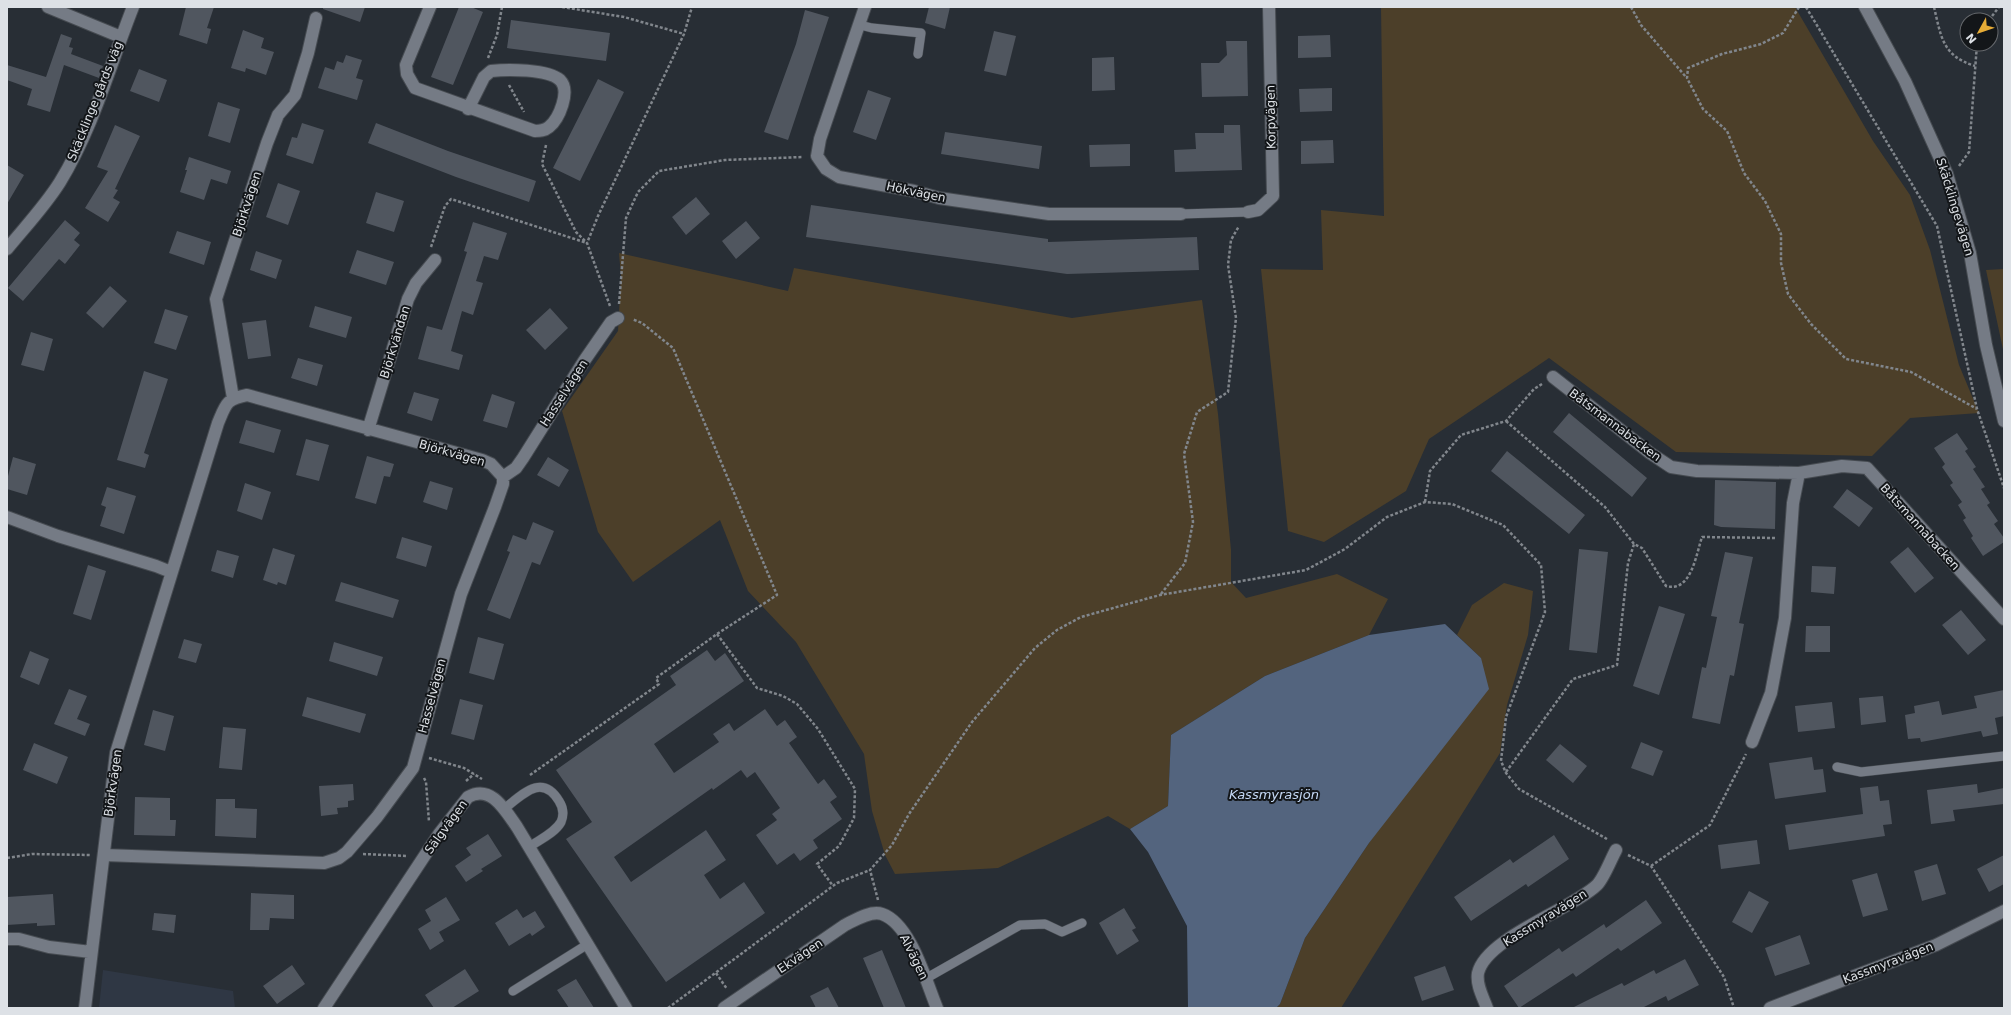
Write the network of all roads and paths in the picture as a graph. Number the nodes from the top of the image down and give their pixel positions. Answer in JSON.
{"nodes":[{"id":1,"x":48,"y":7,"type":"edge"},
{"id":2,"x":133,"y":7,"type":"edge"},
{"id":3,"x":430,"y":7,"type":"edge"},
{"id":4,"x":502,"y":7,"type":"edge"},
{"id":5,"x":562,"y":7,"type":"edge"},
{"id":6,"x":692,"y":7,"type":"edge"},
{"id":7,"x":865,"y":7,"type":"edge"},
{"id":8,"x":1269,"y":7,"type":"edge"},
{"id":9,"x":1631,"y":7,"type":"edge"},
{"id":10,"x":1799,"y":7,"type":"edge"},
{"id":11,"x":1806,"y":7,"type":"edge"},
{"id":12,"x":1865,"y":7,"type":"edge"},
{"id":13,"x":1934,"y":7,"type":"edge"},
{"id":14,"x":316,"y":18,"type":"dead end"},
{"id":15,"x":860,"y":25,"type":"junction"},
{"id":16,"x":684,"y":34,"type":"junction"},
{"id":17,"x":121,"y":37,"type":"junction"},
{"id":18,"x":1976,"y":52,"type":"edge"},
{"id":19,"x":918,"y":54,"type":"dead end"},
{"id":20,"x":1975,"y":66,"type":"junction"},
{"id":21,"x":497,"y":70,"type":"junction"},
{"id":22,"x":1686,"y":78,"type":"junction"},
{"id":23,"x":468,"y":109,"type":"junction"},
{"id":24,"x":539,"y":131,"type":"junction"},
{"id":25,"x":817,"y":156,"type":"junction"},
{"id":26,"x":1947,"y":174,"type":"junction"},
{"id":27,"x":1248,"y":212,"type":"junction"},
{"id":28,"x":1180,"y":214,"type":"joint"},
{"id":29,"x":587,"y":243,"type":"junction"},
{"id":30,"x":8,"y":248,"type":"edge"},
{"id":31,"x":435,"y":260,"type":"joint"},
{"id":32,"x":618,"y":318,"type":"junction"},
{"id":33,"x":1553,"y":377,"type":"joint"},
{"id":34,"x":233,"y":398,"type":"junction"},
{"id":35,"x":1977,"y":409,"type":"junction"},
{"id":36,"x":1506,"y":421,"type":"junction"},
{"id":37,"x":2004,"y":421,"type":"edge"},
{"id":38,"x":368,"y":430,"type":"junction"},
{"id":39,"x":1799,"y":473,"type":"junction"},
{"id":40,"x":503,"y":478,"type":"junction"},
{"id":41,"x":2004,"y":488,"type":"edge"},
{"id":42,"x":1425,"y":502,"type":"junction"},
{"id":43,"x":7,"y":517,"type":"edge"},
{"id":44,"x":1791,"y":538,"type":"junction"},
{"id":45,"x":1634,"y":544,"type":"junction"},
{"id":46,"x":171,"y":572,"type":"junction"},
{"id":47,"x":1160,"y":595,"type":"junction"},
{"id":48,"x":2004,"y":618,"type":"edge"},
{"id":49,"x":717,"y":634,"type":"junction"},
{"id":50,"x":1752,"y":742,"type":"joint"},
{"id":51,"x":425,"y":756,"type":"dead end"},
{"id":52,"x":2004,"y":756,"type":"edge"},
{"id":53,"x":1836,"y":767,"type":"dead end"},
{"id":54,"x":421,"y":772,"type":"dead end"},
{"id":55,"x":1506,"y":773,"type":"junction"},
{"id":56,"x":474,"y":774,"type":"junction"},
{"id":57,"x":523,"y":780,"type":"dead end"},
{"id":58,"x":487,"y":781,"type":"dead end"},
{"id":59,"x":462,"y":786,"type":"dead end"},
{"id":60,"x":504,"y":809,"type":"junction"},
{"id":61,"x":429,"y":826,"type":"dead end"},
{"id":62,"x":530,"y":847,"type":"junction"},
{"id":63,"x":1616,"y":850,"type":"junction"},
{"id":64,"x":359,"y":853,"type":"dead end"},
{"id":65,"x":104,"y":855,"type":"junction"},
{"id":66,"x":414,"y":856,"type":"dead end"},
{"id":67,"x":7,"y":858,"type":"edge"},
{"id":68,"x":1651,"y":866,"type":"junction"},
{"id":69,"x":870,"y":870,"type":"junction"},
{"id":70,"x":833,"y":886,"type":"junction"},
{"id":71,"x":2004,"y":911,"type":"edge"},
{"id":72,"x":882,"y":914,"type":"junction"},
{"id":73,"x":1082,"y":923,"type":"dead end"},
{"id":74,"x":7,"y":938,"type":"edge"},
{"id":75,"x":588,"y":944,"type":"junction"},
{"id":76,"x":91,"y":952,"type":"junction"},
{"id":77,"x":925,"y":978,"type":"junction"},
{"id":78,"x":513,"y":991,"type":"dead end"},
{"id":79,"x":85,"y":1008,"type":"edge"},
{"id":80,"x":324,"y":1008,"type":"edge"},
{"id":81,"x":626,"y":1008,"type":"edge"},
{"id":82,"x":668,"y":1008,"type":"edge"},
{"id":83,"x":724,"y":1008,"type":"edge"},
{"id":84,"x":937,"y":1008,"type":"edge"},
{"id":85,"x":1487,"y":1008,"type":"edge"},
{"id":86,"x":1734,"y":1008,"type":"edge"},
{"id":87,"x":1770,"y":1008,"type":"edge"}],
"edges":[{"from":1,"to":17,"type":"street"},
{"from":2,"to":17,"type":"street","name":"Skäcklinge gårds väg"},
{"from":3,"to":23,"type":"street"},
{"from":4,"to":21,"type":"path"},
{"from":5,"to":16,"type":"path"},
{"from":6,"to":16,"type":"path"},
{"from":7,"to":15,"type":"street"},
{"from":8,"to":27,"type":"street","name":"Korpvägen"},
{"from":9,"to":22,"type":"path"},
{"from":10,"to":22,"type":"path"},
{"from":11,"to":35,"type":"path"},
{"from":12,"to":26,"type":"street","name":"Skäcklingevägen"},
{"from":13,"to":20,"type":"path"},
{"from":14,"to":34,"type":"street","name":"Björkvägen"},
{"from":15,"to":19,"type":"lane"},
{"from":15,"to":25,"type":"street"},
{"from":16,"to":29,"type":"path"},
{"from":17,"to":30,"type":"street","name":"Skäcklinge gårds väg"},
{"from":18,"to":20,"type":"path"},
{"from":20,"to":26,"type":"path"},
{"from":21,"to":23,"type":"street"},
{"from":21,"to":24,"type":"path"},
{"from":21,"to":24,"type":"street"},
{"from":22,"to":35,"type":"path"},
{"from":23,"to":24,"type":"street"},
{"from":24,"to":29,"type":"path"},
{"from":25,"to":28,"type":"street","name":"Hökvägen"},
{"from":25,"to":32,"type":"path"},
{"from":26,"to":37,"type":"street","name":"Skäcklingevägen"},
{"from":27,"to":28,"type":"lane"},
{"from":27,"to":47,"type":"path"},
{"from":29,"to":31,"type":"path"},
{"from":29,"to":32,"type":"path"},
{"from":31,"to":38,"type":"street","name":"Björkvändan"},
{"from":32,"to":40,"type":"street","name":"Hasselvägen"},
{"from":32,"to":49,"type":"path"},
{"from":33,"to":36,"type":"path"},
{"from":33,"to":39,"type":"street","name":"Båtsmannabacken"},
{"from":34,"to":38,"type":"street","name":"Björkvägen"},
{"from":34,"to":46,"type":"street","name":"Björkvägen"},
{"from":35,"to":41,"type":"path"},
{"from":36,"to":42,"type":"path"},
{"from":36,"to":45,"type":"path"},
{"from":38,"to":40,"type":"street","name":"Björkvägen"},
{"from":39,"to":44,"type":"street"},
{"from":39,"to":48,"type":"street","name":"Båtsmannabacken"},
{"from":40,"to":65,"type":"street","name":"Hasselvägen"},
{"from":42,"to":47,"type":"path"},
{"from":42,"to":55,"type":"path"},
{"from":43,"to":46,"type":"street"},
{"from":44,"to":45,"type":"path"},
{"from":44,"to":50,"type":"street"},
{"from":45,"to":55,"type":"path"},
{"from":46,"to":65,"type":"street","name":"Björkvägen"},
{"from":47,"to":69,"type":"path"},
{"from":49,"to":57,"type":"path"},
{"from":49,"to":70,"type":"path"},
{"from":50,"to":68,"type":"path"},
{"from":51,"to":56,"type":"path"},
{"from":52,"to":53,"type":"lane"},
{"from":54,"to":61,"type":"path"},
{"from":55,"to":63,"type":"path"},
{"from":56,"to":58,"type":"path"},
{"from":56,"to":59,"type":"path"},
{"from":60,"to":62,"type":"street","name":"Sälgvägen"},
{"from":60,"to":62,"type":"lane"},
{"from":60,"to":80,"type":"street","name":"Sälgvägen"},
{"from":62,"to":75,"type":"street","name":"Sälgvägen"},
{"from":63,"to":68,"type":"path"},
{"from":63,"to":85,"type":"street","name":"Kassmyravägen"},
{"from":64,"to":66,"type":"path"},
{"from":65,"to":67,"type":"path"},
{"from":65,"to":76,"type":"street","name":"Björkvägen"},
{"from":68,"to":86,"type":"path"},
{"from":69,"to":70,"type":"path"},
{"from":69,"to":72,"type":"path"},
{"from":70,"to":82,"type":"path"},
{"from":71,"to":87,"type":"street","name":"Kassmyravägen"},
{"from":72,"to":77,"type":"street","name":"Alvägen"},
{"from":72,"to":83,"type":"street","name":"Ekvägen"},
{"from":73,"to":77,"type":"lane"},
{"from":74,"to":76,"type":"street"},
{"from":75,"to":78,"type":"lane"},
{"from":75,"to":81,"type":"street","name":"Sälgvägen"},
{"from":76,"to":79,"type":"street","name":"Björkvägen"},
{"from":77,"to":84,"type":"street","name":"Alvägen"}]}
